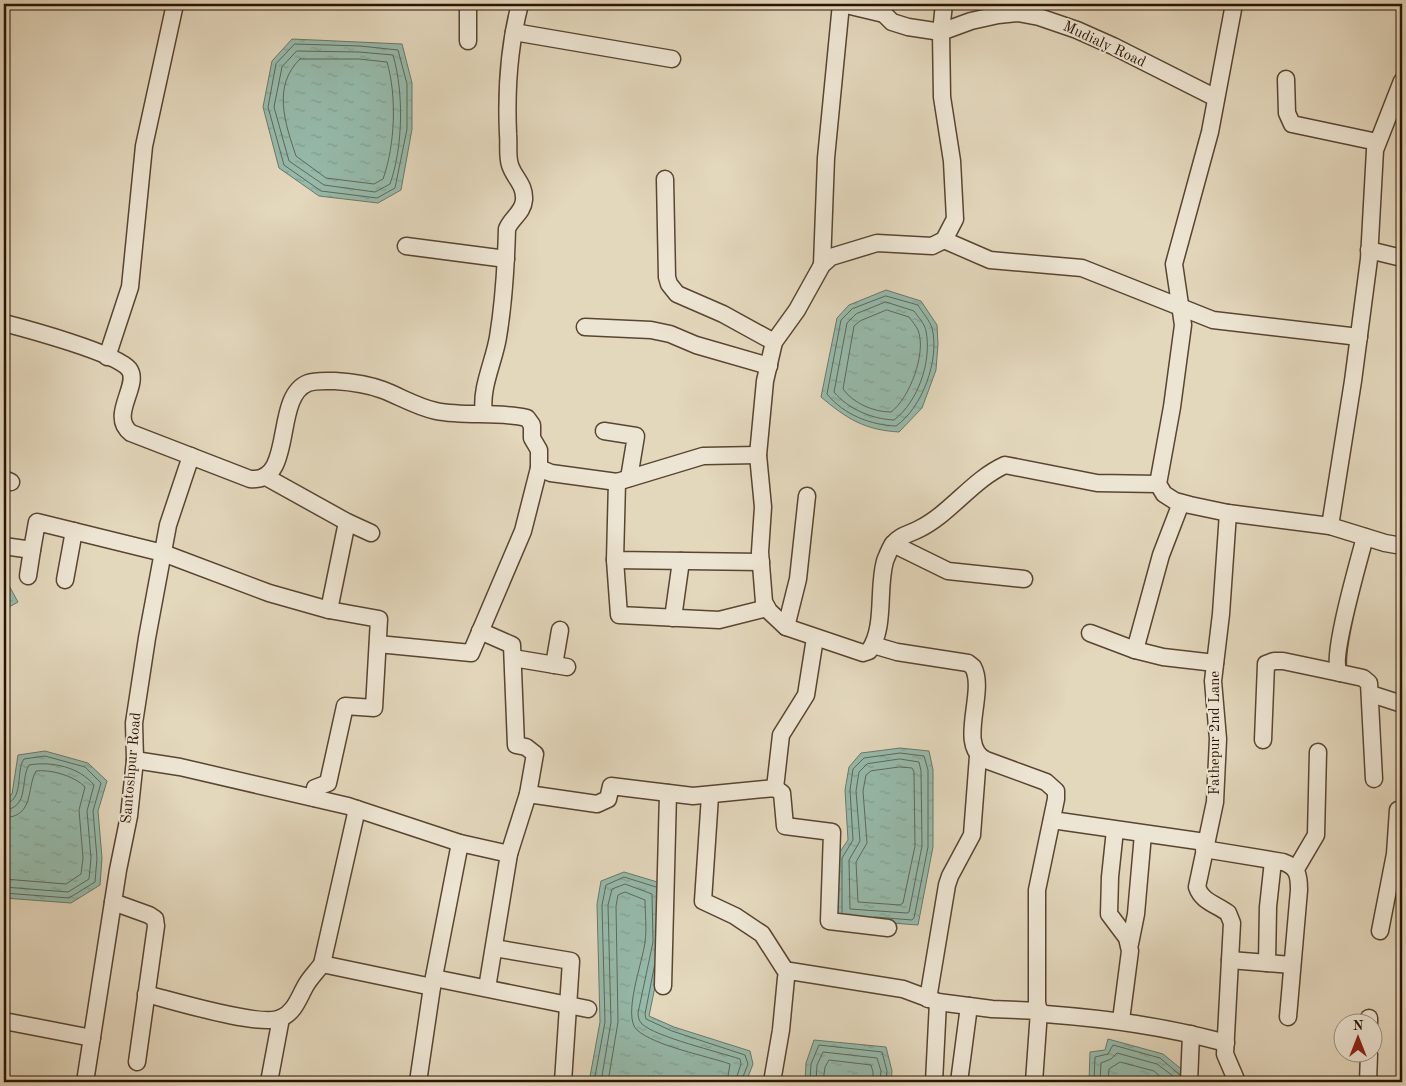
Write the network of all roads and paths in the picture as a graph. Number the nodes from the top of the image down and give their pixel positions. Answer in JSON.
{"nodes":[{"id":1,"x":175,"y":4,"type":"edge"},
{"id":2,"x":468,"y":4,"type":"edge"},
{"id":3,"x":520,"y":4,"type":"edge"},
{"id":4,"x":842,"y":4,"type":"edge"},
{"id":5,"x":944,"y":4,"type":"edge"},
{"id":6,"x":1234,"y":4,"type":"edge"},
{"id":7,"x":882,"y":9,"type":"edge"},
{"id":8,"x":1041,"y":10,"type":"edge"},
{"id":9,"x":514,"y":32,"type":"junction"},
{"id":10,"x":941,"y":32,"type":"junction"},
{"id":11,"x":468,"y":41,"type":"dead end"},
{"id":12,"x":672,"y":59,"type":"dead end"},
{"id":13,"x":1286,"y":79,"type":"dead end"},
{"id":14,"x":1402,"y":81,"type":"edge"},
{"id":15,"x":1216,"y":98,"type":"junction"},
{"id":16,"x":1377,"y":142,"type":"junction"},
{"id":17,"x":665,"y":179,"type":"dead end"},
{"id":18,"x":944,"y":240,"type":"junction"},
{"id":19,"x":406,"y":246,"type":"dead end"},
{"id":20,"x":1369,"y":250,"type":"junction"},
{"id":21,"x":1402,"y":258,"type":"edge"},
{"id":22,"x":506,"y":259,"type":"junction"},
{"id":23,"x":822,"y":265,"type":"junction"},
{"id":24,"x":1181,"y":307,"type":"junction"},
{"id":25,"x":4,"y":322,"type":"edge"},
{"id":26,"x":585,"y":327,"type":"dead end"},
{"id":27,"x":1359,"y":337,"type":"junction"},
{"id":28,"x":774,"y":342,"type":"junction"},
{"id":29,"x":107,"y":357,"type":"junction"},
{"id":30,"x":769,"y":366,"type":"junction"},
{"id":31,"x":484,"y":413,"type":"junction"},
{"id":32,"x":604,"y":431,"type":"dead end"},
{"id":33,"x":758,"y":455,"type":"junction"},
{"id":34,"x":191,"y":456,"type":"junction"},
{"id":35,"x":539,"y":468,"type":"junction"},
{"id":36,"x":266,"y":477,"type":"junction"},
{"id":37,"x":623,"y":480,"type":"junction"},
{"id":38,"x":1158,"y":484,"type":"junction"},
{"id":39,"x":807,"y":496,"type":"dead end"},
{"id":40,"x":1182,"y":503,"type":"junction"},
{"id":41,"x":1228,"y":513,"type":"junction"},
{"id":42,"x":347,"y":522,"type":"junction"},
{"id":43,"x":1330,"y":526,"type":"junction"},
{"id":44,"x":74,"y":531,"type":"junction"},
{"id":45,"x":371,"y":533,"type":"dead end"},
{"id":46,"x":1365,"y":537,"type":"junction"},
{"id":47,"x":892,"y":544,"type":"junction"},
{"id":48,"x":4,"y":546,"type":"edge"},
{"id":49,"x":1402,"y":546,"type":"edge"},
{"id":50,"x":32,"y":550,"type":"junction"},
{"id":51,"x":163,"y":553,"type":"junction"},
{"id":52,"x":615,"y":560,"type":"junction"},
{"id":53,"x":681,"y":561,"type":"junction"},
{"id":54,"x":761,"y":562,"type":"junction"},
{"id":55,"x":28,"y":576,"type":"dead end"},
{"id":56,"x":1024,"y":579,"type":"dead end"},
{"id":57,"x":65,"y":580,"type":"dead end"},
{"id":58,"x":767,"y":608,"type":"junction"},
{"id":59,"x":329,"y":610,"type":"junction"},
{"id":60,"x":674,"y":618,"type":"junction"},
{"id":61,"x":786,"y":626,"type":"junction"},
{"id":62,"x":560,"y":630,"type":"dead end"},
{"id":63,"x":480,"y":631,"type":"junction"},
{"id":64,"x":1090,"y":632,"type":"dead end"},
{"id":65,"x":815,"y":638,"type":"junction"},
{"id":66,"x":378,"y":644,"type":"junction"},
{"id":67,"x":873,"y":645,"type":"junction"},
{"id":68,"x":1135,"y":650,"type":"junction"},
{"id":69,"x":512,"y":658,"type":"junction"},
{"id":70,"x":1215,"y":663,"type":"junction"},
{"id":71,"x":1340,"y":673,"type":"junction"},
{"id":72,"x":1371,"y":694,"type":"junction"},
{"id":73,"x":1402,"y":704,"type":"edge"},
{"id":74,"x":1263,"y":740,"type":"dead end"},
{"id":75,"x":1318,"y":752,"type":"dead end"},
{"id":76,"x":978,"y":756,"type":"junction"},
{"id":77,"x":134,"y":760,"type":"junction"},
{"id":78,"x":1374,"y":778,"type":"dead end"},
{"id":79,"x":775,"y":788,"type":"junction"},
{"id":80,"x":528,"y":794,"type":"junction"},
{"id":81,"x":668,"y":794,"type":"junction"},
{"id":82,"x":710,"y":796,"type":"junction"},
{"id":83,"x":314,"y":798,"type":"junction"},
{"id":84,"x":357,"y":809,"type":"junction"},
{"id":85,"x":1398,"y":810,"type":"dead end"},
{"id":86,"x":1052,"y":820,"type":"junction"},
{"id":87,"x":1115,"y":830,"type":"junction"},
{"id":88,"x":1143,"y":834,"type":"junction"},
{"id":89,"x":460,"y":843,"type":"junction"},
{"id":90,"x":1204,"y":846,"type":"junction"},
{"id":91,"x":509,"y":854,"type":"junction"},
{"id":92,"x":1398,"y":854,"type":"edge"},
{"id":93,"x":1272,"y":860,"type":"junction"},
{"id":94,"x":1296,"y":869,"type":"junction"},
{"id":95,"x":113,"y":902,"type":"junction"},
{"id":96,"x":888,"y":928,"type":"dead end"},
{"id":97,"x":1380,"y":931,"type":"dead end"},
{"id":98,"x":1130,"y":944,"type":"junction"},
{"id":99,"x":494,"y":948,"type":"junction"},
{"id":100,"x":1230,"y":960,"type":"junction"},
{"id":101,"x":1267,"y":963,"type":"junction"},
{"id":102,"x":322,"y":964,"type":"junction"},
{"id":103,"x":1292,"y":965,"type":"junction"},
{"id":104,"x":787,"y":973,"type":"junction"},
{"id":105,"x":433,"y":982,"type":"junction"},
{"id":106,"x":663,"y":986,"type":"dead end"},
{"id":107,"x":487,"y":988,"type":"junction"},
{"id":108,"x":146,"y":994,"type":"junction"},
{"id":109,"x":933,"y":1000,"type":"junction"},
{"id":110,"x":569,"y":1005,"type":"junction"},
{"id":111,"x":969,"y":1006,"type":"junction"},
{"id":112,"x":588,"y":1009,"type":"dead end"},
{"id":113,"x":1039,"y":1011,"type":"junction"},
{"id":114,"x":1288,"y":1017,"type":"dead end"},
{"id":115,"x":281,"y":1018,"type":"junction"},
{"id":116,"x":1121,"y":1020,"type":"junction"},
{"id":117,"x":4,"y":1021,"type":"edge"},
{"id":118,"x":1191,"y":1034,"type":"junction"},
{"id":119,"x":92,"y":1038,"type":"junction"},
{"id":120,"x":1226,"y":1043,"type":"junction"},
{"id":121,"x":137,"y":1062,"type":"dead end"},
{"id":122,"x":1369,"y":1064,"type":"edge"},
{"id":123,"x":85,"y":1082,"type":"edge"},
{"id":124,"x":269,"y":1082,"type":"edge"},
{"id":125,"x":418,"y":1082,"type":"edge"},
{"id":126,"x":563,"y":1082,"type":"edge"},
{"id":127,"x":772,"y":1082,"type":"edge"},
{"id":128,"x":934,"y":1082,"type":"edge"},
{"id":129,"x":960,"y":1082,"type":"edge"},
{"id":130,"x":1034,"y":1082,"type":"edge"},
{"id":131,"x":1189,"y":1082,"type":"edge"},
{"id":132,"x":1237,"y":1082,"type":"edge"},
{"id":133,"x":1368,"y":1082,"type":"edge"}],
"edges":[{"from":1,"to":29,"type":"street"},
{"from":2,"to":11,"type":"street"},
{"from":3,"to":9,"type":"street"},
{"from":4,"to":7,"type":"street","name":"Mudialy Road"},
{"from":4,"to":23,"type":"street"},
{"from":5,"to":10,"type":"street"},
{"from":6,"to":15,"type":"street"},
{"from":7,"to":10,"type":"street","name":"Mudialy Road"},
{"from":8,"to":10,"type":"street","name":"Mudialy Road"},
{"from":8,"to":15,"type":"street","name":"Mudialy Road"},
{"from":9,"to":12,"type":"street"},
{"from":9,"to":22,"type":"street"},
{"from":10,"to":18,"type":"street"},
{"from":13,"to":16,"type":"street"},
{"from":14,"to":16,"type":"street"},
{"from":15,"to":24,"type":"street"},
{"from":16,"to":20,"type":"street"},
{"from":17,"to":28,"type":"street"},
{"from":18,"to":23,"type":"street"},
{"from":18,"to":24,"type":"street"},
{"from":19,"to":22,"type":"street"},
{"from":20,"to":21,"type":"street"},
{"from":20,"to":27,"type":"street"},
{"from":22,"to":31,"type":"street"},
{"from":23,"to":28,"type":"street"},
{"from":24,"to":27,"type":"street"},
{"from":24,"to":38,"type":"street"},
{"from":25,"to":29,"type":"street"},
{"from":26,"to":30,"type":"street"},
{"from":27,"to":43,"type":"street"},
{"from":28,"to":30,"type":"street"},
{"from":29,"to":34,"type":"street"},
{"from":30,"to":33,"type":"street"},
{"from":31,"to":35,"type":"street"},
{"from":31,"to":36,"type":"street"},
{"from":32,"to":37,"type":"street"},
{"from":33,"to":37,"type":"street"},
{"from":33,"to":54,"type":"street"},
{"from":34,"to":36,"type":"street"},
{"from":34,"to":51,"type":"street","name":"Santoshpur Road"},
{"from":35,"to":37,"type":"street"},
{"from":35,"to":63,"type":"street"},
{"from":36,"to":42,"type":"street"},
{"from":37,"to":52,"type":"street"},
{"from":38,"to":40,"type":"street"},
{"from":38,"to":47,"type":"street"},
{"from":39,"to":61,"type":"street"},
{"from":40,"to":41,"type":"street"},
{"from":40,"to":68,"type":"street"},
{"from":41,"to":43,"type":"street"},
{"from":41,"to":70,"type":"street","name":"Fathepur 2nd Lane"},
{"from":42,"to":45,"type":"street"},
{"from":42,"to":59,"type":"street"},
{"from":43,"to":46,"type":"street"},
{"from":44,"to":50,"type":"street"},
{"from":44,"to":51,"type":"street"},
{"from":44,"to":57,"type":"street"},
{"from":46,"to":49,"type":"street"},
{"from":46,"to":71,"type":"street"},
{"from":47,"to":56,"type":"street"},
{"from":47,"to":67,"type":"street"},
{"from":48,"to":50,"type":"street"},
{"from":50,"to":55,"type":"street"},
{"from":51,"to":59,"type":"street"},
{"from":51,"to":77,"type":"street","name":"Santoshpur Road"},
{"from":52,"to":53,"type":"street"},
{"from":52,"to":60,"type":"street"},
{"from":53,"to":54,"type":"street"},
{"from":53,"to":60,"type":"street"},
{"from":54,"to":58,"type":"street"},
{"from":58,"to":60,"type":"street"},
{"from":58,"to":61,"type":"street"},
{"from":59,"to":66,"type":"street"},
{"from":61,"to":65,"type":"street"},
{"from":62,"to":69,"type":"street"},
{"from":63,"to":66,"type":"street"},
{"from":63,"to":69,"type":"street"},
{"from":64,"to":68,"type":"street"},
{"from":65,"to":67,"type":"street"},
{"from":65,"to":79,"type":"street"},
{"from":66,"to":83,"type":"street"},
{"from":67,"to":76,"type":"street"},
{"from":68,"to":70,"type":"street"},
{"from":69,"to":80,"type":"street"},
{"from":70,"to":90,"type":"street","name":"Fathepur 2nd Lane"},
{"from":71,"to":72,"type":"street"},
{"from":71,"to":74,"type":"street"},
{"from":72,"to":73,"type":"street"},
{"from":72,"to":78,"type":"street"},
{"from":75,"to":94,"type":"street"},
{"from":76,"to":86,"type":"street"},
{"from":76,"to":109,"type":"street"},
{"from":77,"to":83,"type":"street"},
{"from":77,"to":95,"type":"street","name":"Santoshpur Road"},
{"from":79,"to":82,"type":"street"},
{"from":79,"to":96,"type":"street"},
{"from":80,"to":81,"type":"street"},
{"from":80,"to":91,"type":"street"},
{"from":81,"to":82,"type":"street"},
{"from":81,"to":106,"type":"street"},
{"from":82,"to":104,"type":"street"},
{"from":83,"to":84,"type":"street"},
{"from":84,"to":89,"type":"street"},
{"from":84,"to":102,"type":"street"},
{"from":85,"to":92,"type":"street"},
{"from":86,"to":87,"type":"street"},
{"from":86,"to":113,"type":"street"},
{"from":87,"to":88,"type":"street"},
{"from":87,"to":98,"type":"street"},
{"from":88,"to":90,"type":"street"},
{"from":88,"to":98,"type":"street"},
{"from":89,"to":91,"type":"street"},
{"from":89,"to":105,"type":"street"},
{"from":90,"to":93,"type":"street"},
{"from":90,"to":100,"type":"street","name":"Fathepur 2nd Lane"},
{"from":91,"to":99,"type":"street"},
{"from":92,"to":97,"type":"street"},
{"from":93,"to":94,"type":"street"},
{"from":93,"to":101,"type":"street"},
{"from":94,"to":103,"type":"street"},
{"from":95,"to":108,"type":"street"},
{"from":95,"to":119,"type":"street","name":"Santoshpur Road"},
{"from":98,"to":116,"type":"street"},
{"from":99,"to":107,"type":"street"},
{"from":99,"to":110,"type":"street"},
{"from":100,"to":101,"type":"street"},
{"from":100,"to":120,"type":"street","name":"Fathepur 2nd Lane"},
{"from":101,"to":103,"type":"street"},
{"from":102,"to":105,"type":"street"},
{"from":102,"to":115,"type":"street"},
{"from":103,"to":114,"type":"street"},
{"from":104,"to":109,"type":"street"},
{"from":104,"to":127,"type":"street"},
{"from":105,"to":107,"type":"street"},
{"from":105,"to":125,"type":"street"},
{"from":107,"to":110,"type":"street"},
{"from":108,"to":115,"type":"street"},
{"from":108,"to":121,"type":"street"},
{"from":109,"to":111,"type":"street"},
{"from":109,"to":128,"type":"street"},
{"from":110,"to":112,"type":"street"},
{"from":110,"to":126,"type":"street"},
{"from":111,"to":113,"type":"street"},
{"from":111,"to":129,"type":"street"},
{"from":113,"to":116,"type":"street"},
{"from":113,"to":130,"type":"street"},
{"from":115,"to":124,"type":"street"},
{"from":116,"to":118,"type":"street"},
{"from":117,"to":119,"type":"street"},
{"from":118,"to":120,"type":"street"},
{"from":118,"to":131,"type":"street"},
{"from":119,"to":123,"type":"street","name":"Santoshpur Road"},
{"from":120,"to":132,"type":"street","name":"Fathepur 2nd Lane"},
{"from":122,"to":133,"type":"street"}]}
